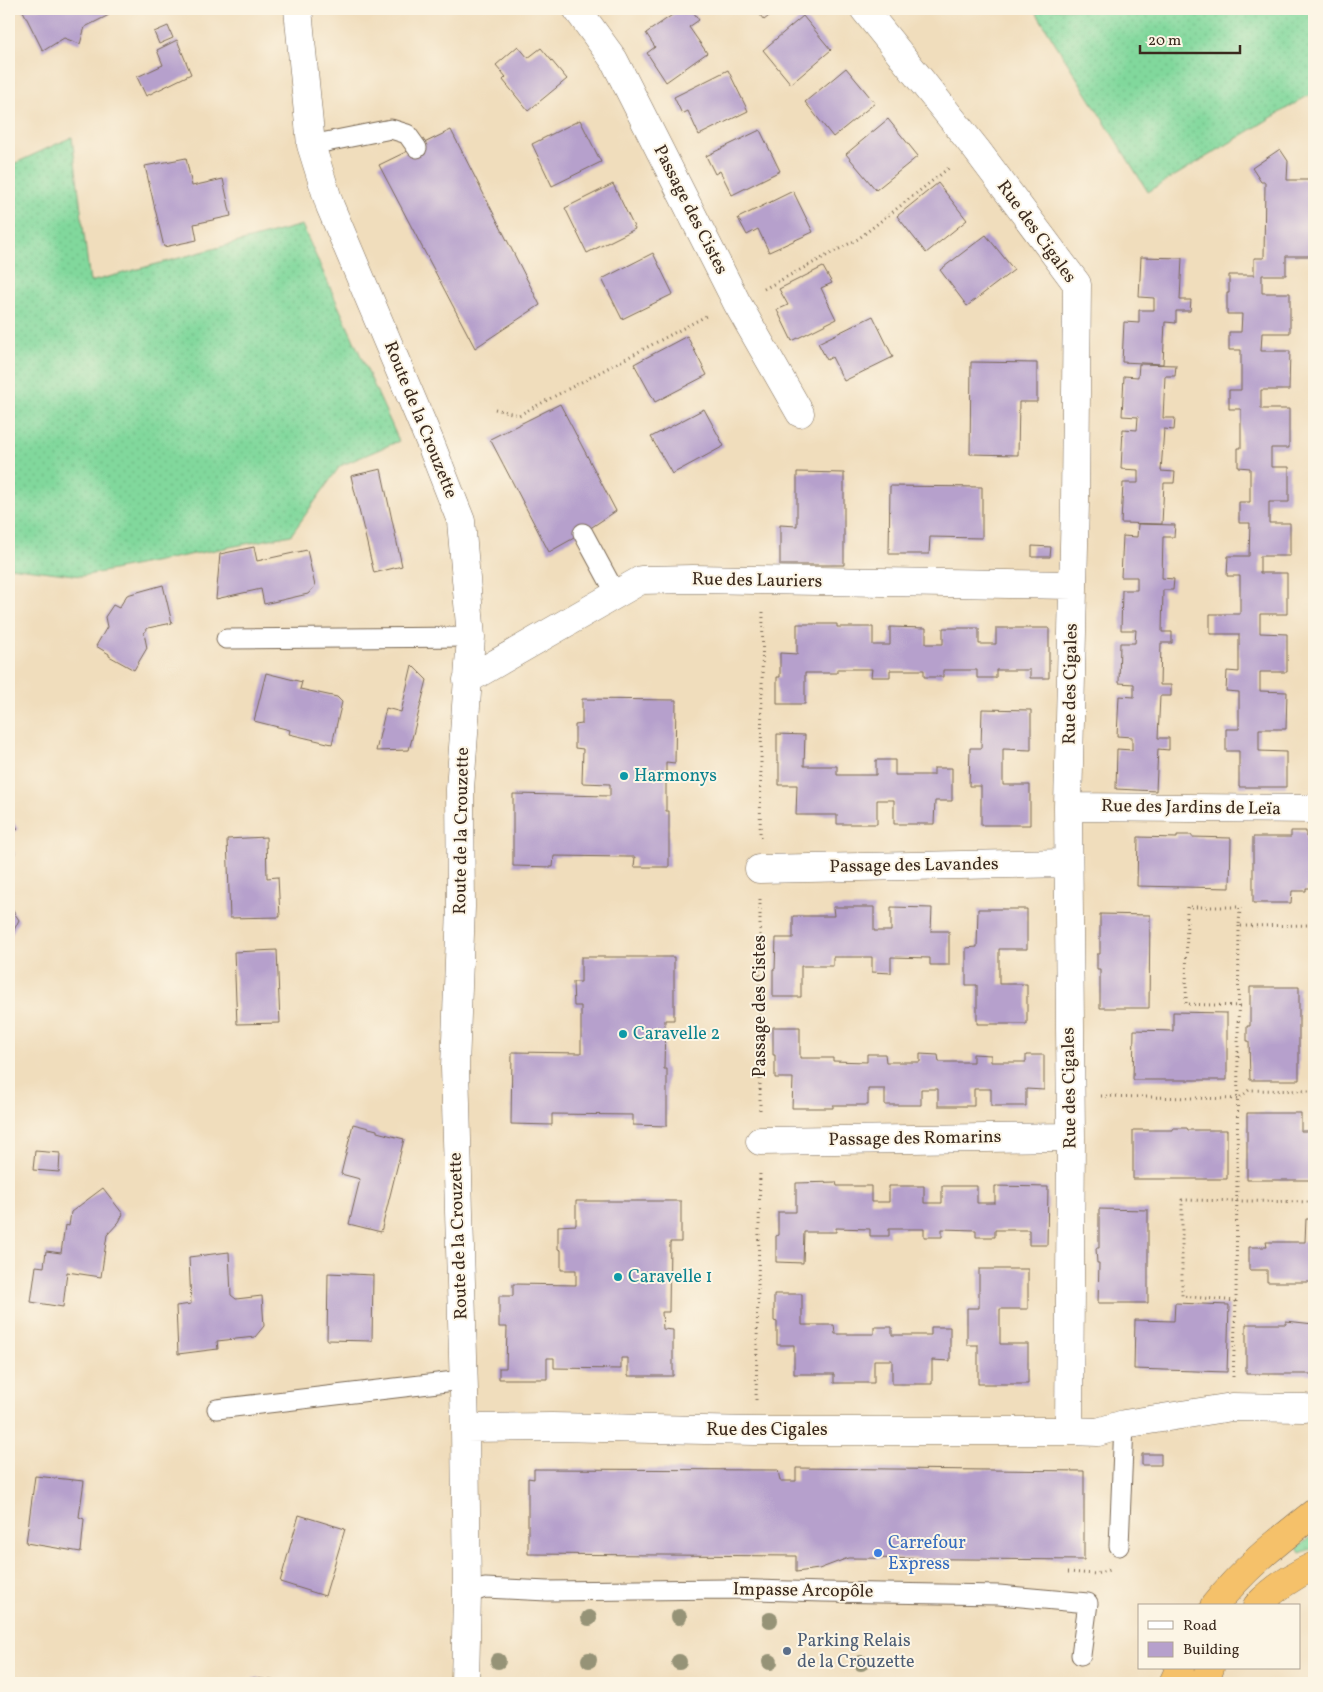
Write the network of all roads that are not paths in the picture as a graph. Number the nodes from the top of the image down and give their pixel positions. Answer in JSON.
{"nodes":[{"id":1,"x":298,"y":9,"type":"edge"},
{"id":2,"x":577,"y":9,"type":"edge"},
{"id":3,"x":864,"y":9,"type":"edge"},
{"id":4,"x":311,"y":145,"type":"junction"},
{"id":5,"x":417,"y":148,"type":"dead end"},
{"id":6,"x":800,"y":412,"type":"dead end"},
{"id":7,"x":583,"y":533,"type":"dead end"},
{"id":8,"x":1073,"y":586,"type":"junction"},
{"id":9,"x":616,"y":594,"type":"junction"},
{"id":10,"x":471,"y":637,"type":"junction"},
{"id":11,"x":226,"y":639,"type":"dead end"},
{"id":12,"x":467,"y":680,"type":"junction"},
{"id":13,"x":1068,"y":807,"type":"junction"},
{"id":14,"x":1314,"y":809,"type":"edge"},
{"id":15,"x":1068,"y":863,"type":"junction"},
{"id":16,"x":760,"y":869,"type":"road end"},
{"id":17,"x":1071,"y":1137,"type":"junction"},
{"id":18,"x":760,"y":1141,"type":"road end"},
{"id":19,"x":463,"y":1380,"type":"junction"},
{"id":20,"x":1305,"y":1408,"type":"dead end"},
{"id":21,"x":217,"y":1409,"type":"dead end"},
{"id":22,"x":1124,"y":1424,"type":"junction"},
{"id":23,"x":465,"y":1428,"type":"junction"},
{"id":24,"x":1070,"y":1431,"type":"junction"},
{"id":25,"x":1314,"y":1513,"type":"edge"},
{"id":26,"x":1119,"y":1546,"type":"dead end"},
{"id":27,"x":1314,"y":1566,"type":"edge"},
{"id":28,"x":467,"y":1594,"type":"junction"},
{"id":29,"x":1216,"y":1604,"type":"edge"},
{"id":30,"x":1259,"y":1604,"type":"edge"},
{"id":31,"x":1081,"y":1655,"type":"dead end"},
{"id":32,"x":1179,"y":1670,"type":"edge"},
{"id":33,"x":1209,"y":1670,"type":"edge"},
{"id":34,"x":465,"y":1683,"type":"edge"},
{"id":35,"x":1173,"y":1683,"type":"edge"},
{"id":36,"x":1204,"y":1683,"type":"edge"}],
"edges":[{"from":1,"to":4,"type":"street","name":"Route de la Crouzette"},
{"from":2,"to":6,"type":"street","name":"Passage des Cistes"},
{"from":3,"to":8,"type":"street","name":"Rue des Cigales"},
{"from":4,"to":5,"type":"lane"},
{"from":4,"to":10,"type":"street","name":"Route de la Crouzette"},
{"from":7,"to":9,"type":"lane"},
{"from":8,"to":9,"type":"street","name":"Rue des Lauriers"},
{"from":8,"to":13,"type":"street","name":"Rue des Cigales"},
{"from":9,"to":12,"type":"street","name":"Rue des Lauriers"},
{"from":10,"to":11,"type":"lane"},
{"from":10,"to":12,"type":"street","name":"Route de la Crouzette"},
{"from":12,"to":19,"type":"street","name":"Route de la Crouzette"},
{"from":13,"to":14,"type":"street","name":"Rue des Jardins de Leïa"},
{"from":13,"to":15,"type":"street","name":"Rue des Cigales"},
{"from":15,"to":16,"type":"street","name":"Passage des Lavandes"},
{"from":15,"to":17,"type":"street","name":"Rue des Cigales"},
{"from":17,"to":18,"type":"street","name":"Passage des Romarins"},
{"from":17,"to":24,"type":"street","name":"Rue des Cigales"},
{"from":19,"to":21,"type":"lane"},
{"from":19,"to":23,"type":"street","name":"Route de la Crouzette"},
{"from":20,"to":22,"type":"street","name":"Rue des Cigales"},
{"from":22,"to":24,"type":"street","name":"Rue des Cigales"},
{"from":22,"to":26,"type":"lane"},
{"from":23,"to":24,"type":"street","name":"Rue des Cigales"},
{"from":23,"to":28,"type":"street","name":"Route de la Crouzette"},
{"from":25,"to":29,"type":"highway"},
{"from":27,"to":30,"type":"highway"},
{"from":28,"to":31,"type":"lane","name":"Impasse Arcopôle"},
{"from":28,"to":34,"type":"street","name":"Route de la Crouzette"},
{"from":32,"to":35,"type":"highway"},
{"from":33,"to":36,"type":"highway"}]}
